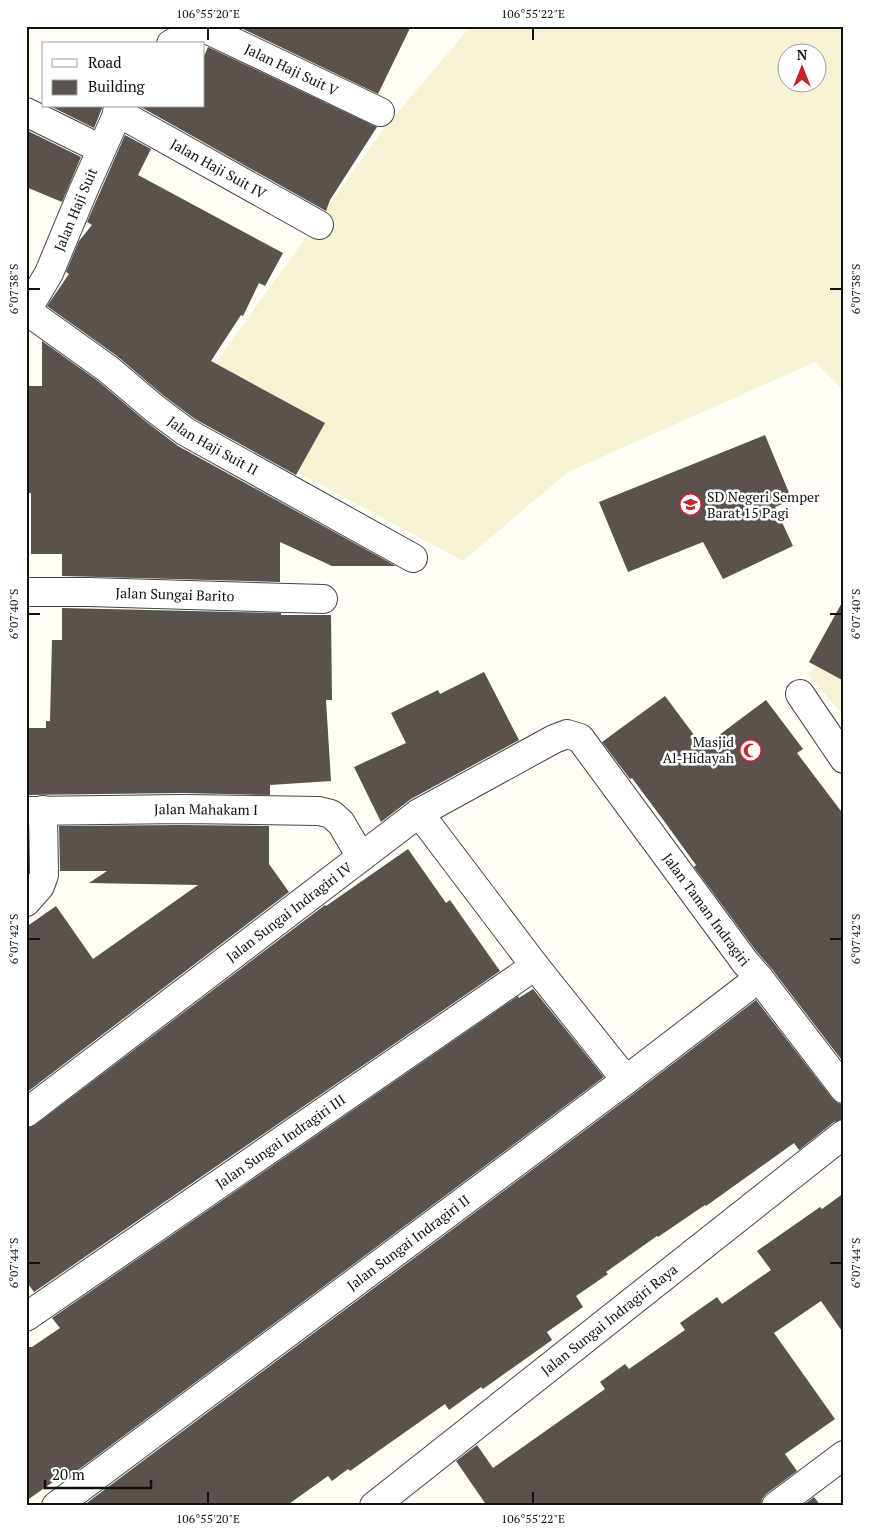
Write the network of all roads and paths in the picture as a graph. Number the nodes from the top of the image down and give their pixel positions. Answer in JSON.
{"nodes":[{"id":1,"x":188,"y":32,"type":"edge"},
{"id":2,"x":119,"y":109,"type":"edge"},
{"id":3,"x":26,"y":112,"type":"edge"},
{"id":4,"x":380,"y":112,"type":"dead end"},
{"id":5,"x":101,"y":150,"type":"junction"},
{"id":6,"x":319,"y":226,"type":"dead end"},
{"id":7,"x":26,"y":312,"type":"edge"},
{"id":8,"x":413,"y":558,"type":"dead end"},
{"id":9,"x":26,"y":592,"type":"edge"},
{"id":10,"x":323,"y":599,"type":"dead end"},
{"id":11,"x":800,"y":694,"type":"dead end"},
{"id":12,"x":568,"y":734,"type":"joint"},
{"id":13,"x":844,"y":758,"type":"edge"},
{"id":14,"x":35,"y":811,"type":"edge"},
{"id":15,"x":419,"y":813,"type":"junction"},
{"id":16,"x":361,"y":857,"type":"junction"},
{"id":17,"x":26,"y":902,"type":"edge"},
{"id":18,"x":535,"y":966,"type":"junction"},
{"id":19,"x":760,"y":978,"type":"junction"},
{"id":20,"x":626,"y":1080,"type":"junction"},
{"id":21,"x":844,"y":1089,"type":"edge"},
{"id":22,"x":26,"y":1114,"type":"edge"},
{"id":23,"x":844,"y":1134,"type":"edge"},
{"id":24,"x":26,"y":1318,"type":"edge"},
{"id":25,"x":844,"y":1455,"type":"edge"},
{"id":26,"x":56,"y":1506,"type":"edge"},
{"id":27,"x":374,"y":1506,"type":"edge"},
{"id":28,"x":776,"y":1506,"type":"edge"}],
"edges":[{"from":1,"to":4,"type":"street","name":"Jalan Haji Suit V"},
{"from":2,"to":5,"type":"street","name":"Jalan Haji Suit"},
{"from":2,"to":6,"type":"street","name":"Jalan Haji Suit IV"},
{"from":3,"to":5,"type":"street"},
{"from":5,"to":7,"type":"street","name":"Jalan Haji Suit"},
{"from":7,"to":8,"type":"street","name":"Jalan Haji Suit II"},
{"from":9,"to":10,"type":"street","name":"Jalan Sungai Barito"},
{"from":11,"to":13,"type":"street"},
{"from":12,"to":15,"type":"street","name":"Jalan Sungai Indragiri IV"},
{"from":12,"to":19,"type":"street","name":"Jalan Taman Indragiri"},
{"from":14,"to":16,"type":"street","name":"Jalan Mahakam I"},
{"from":14,"to":17,"type":"street"},
{"from":15,"to":16,"type":"street","name":"Jalan Sungai Indragiri IV"},
{"from":15,"to":18,"type":"street"},
{"from":16,"to":22,"type":"street","name":"Jalan Sungai Indragiri IV"},
{"from":18,"to":20,"type":"street"},
{"from":18,"to":24,"type":"street","name":"Jalan Sungai Indragiri III"},
{"from":19,"to":20,"type":"street","name":"Jalan Sungai Indragiri II"},
{"from":19,"to":21,"type":"street","name":"Jalan Taman Indragiri"},
{"from":20,"to":26,"type":"street","name":"Jalan Sungai Indragiri II"},
{"from":23,"to":27,"type":"street","name":"Jalan Sungai Indragiri Raya"},
{"from":25,"to":28,"type":"street"}]}
